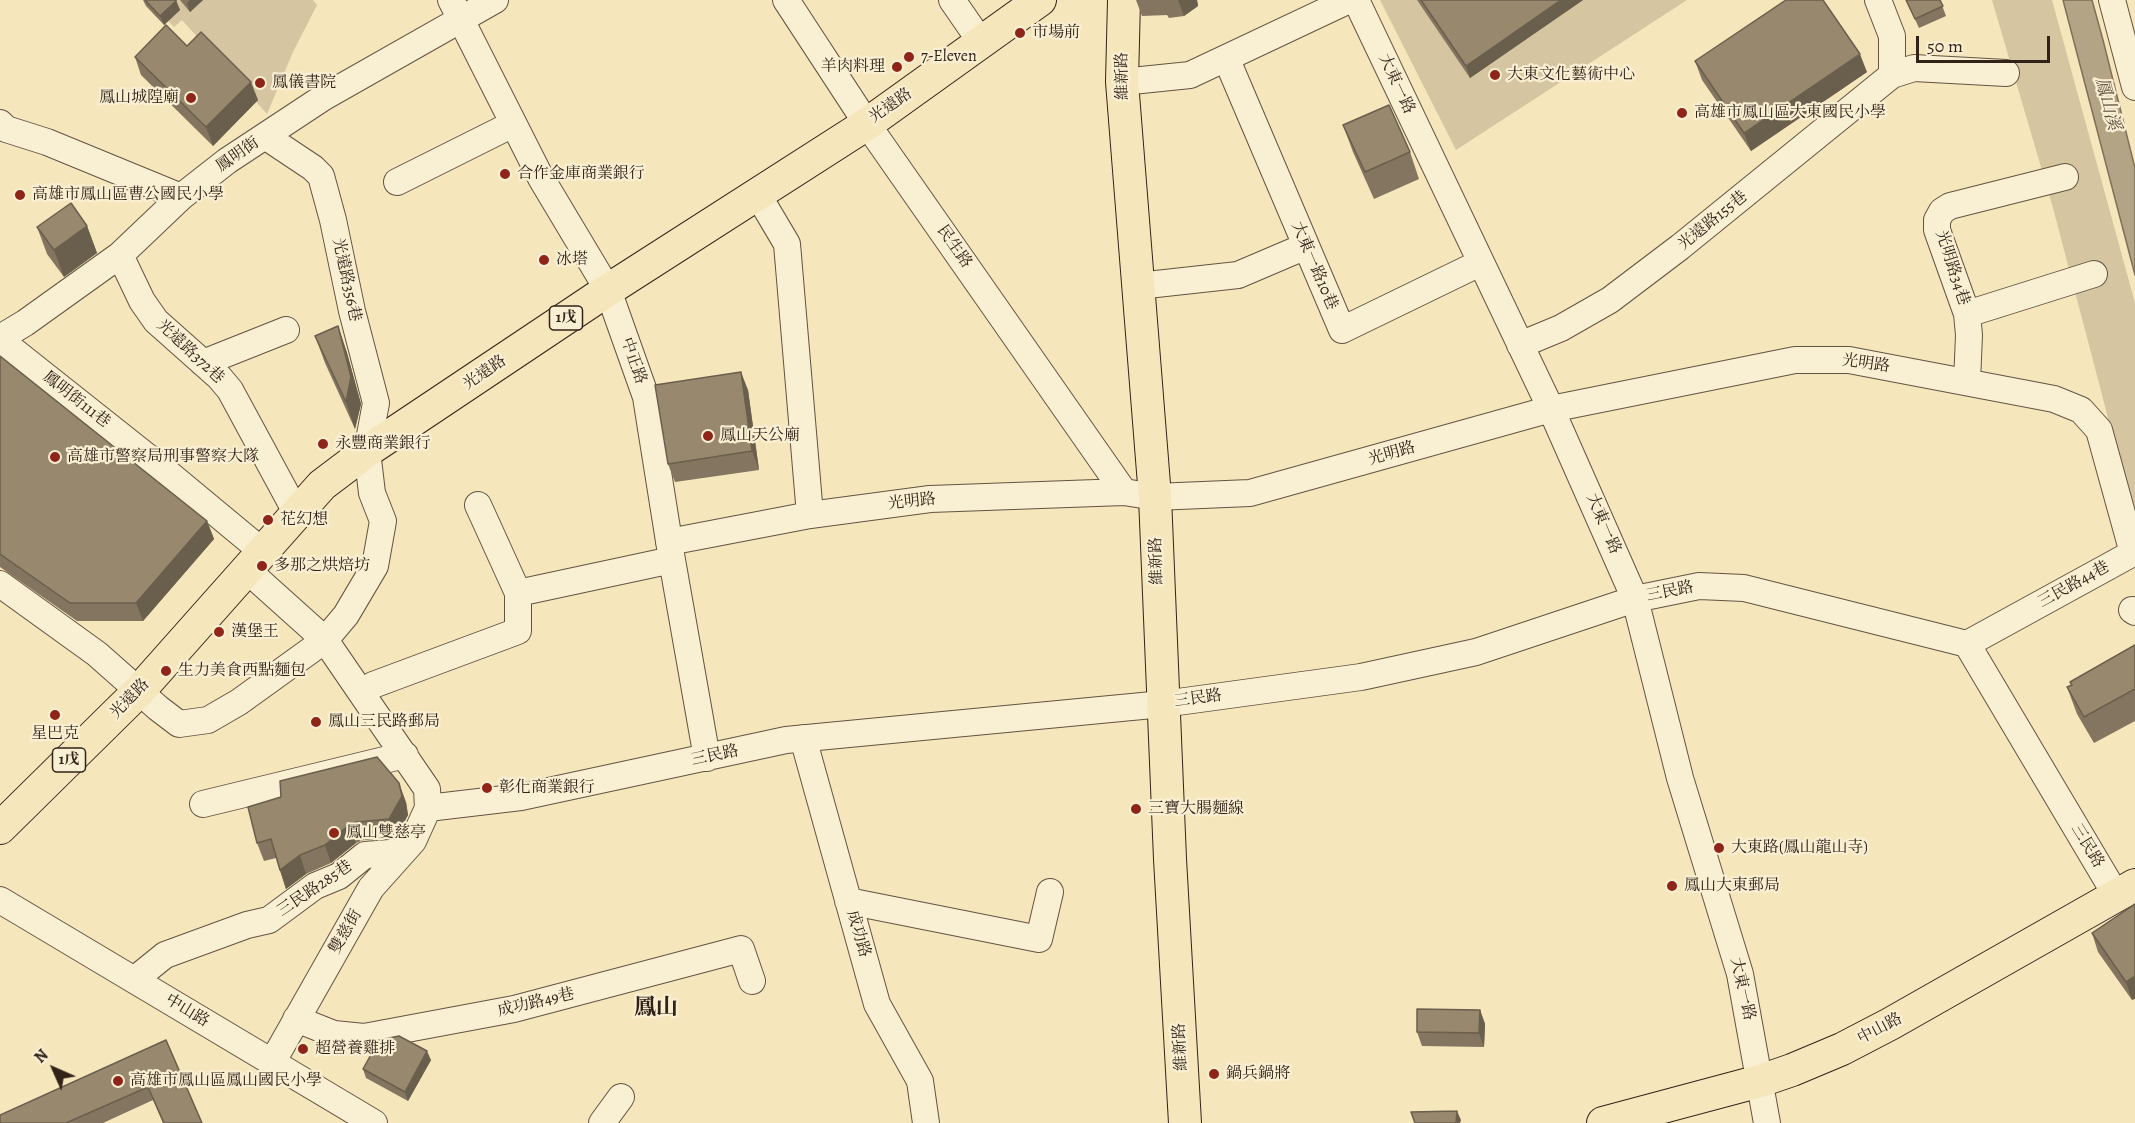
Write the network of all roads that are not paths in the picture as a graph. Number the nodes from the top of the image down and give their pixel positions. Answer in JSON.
{"nodes":[{"id":1,"x":495,"y":0,"type":"edge"},
{"id":2,"x":786,"y":0,"type":"edge"},
{"id":3,"x":952,"y":0,"type":"edge"},
{"id":4,"x":1040,"y":0,"type":"edge"},
{"id":5,"x":1124,"y":0,"type":"edge"},
{"id":6,"x":1349,"y":0,"type":"edge"},
{"id":7,"x":1356,"y":0,"type":"edge"},
{"id":8,"x":1878,"y":0,"type":"edge"},
{"id":9,"x":2112,"y":0,"type":"edge"},
{"id":10,"x":456,"y":9,"type":"edge"},
{"id":11,"x":981,"y":42,"type":"junction"},
{"id":12,"x":1227,"y":60,"type":"junction"},
{"id":13,"x":2006,"y":73,"type":"dead end"},
{"id":14,"x":1892,"y":75,"type":"junction"},
{"id":15,"x":1122,"y":82,"type":"junction"},
{"id":16,"x":2135,"y":87,"type":"edge"},
{"id":17,"x":0,"y":123,"type":"edge"},
{"id":18,"x":513,"y":124,"type":"junction"},
{"id":19,"x":867,"y":124,"type":"junction"},
{"id":20,"x":266,"y":136,"type":"junction"},
{"id":21,"x":2065,"y":177,"type":"dead end"},
{"id":22,"x":397,"y":182,"type":"dead end"},
{"id":23,"x":758,"y":195,"type":"junction"},
{"id":24,"x":181,"y":197,"type":"junction"},
{"id":25,"x":1306,"y":246,"type":"junction"},
{"id":26,"x":120,"y":255,"type":"junction"},
{"id":27,"x":1480,"y":263,"type":"junction"},
{"id":28,"x":2094,"y":274,"type":"dead end"},
{"id":29,"x":1138,"y":286,"type":"junction"},
{"id":30,"x":609,"y":290,"type":"junction"},
{"id":31,"x":1967,"y":314,"type":"junction"},
{"id":32,"x":286,"y":330,"type":"dead end"},
{"id":33,"x":0,"y":339,"type":"edge"},
{"id":34,"x":1520,"y":345,"type":"junction"},
{"id":35,"x":203,"y":363,"type":"junction"},
{"id":36,"x":1967,"y":382,"type":"junction"},
{"id":37,"x":1551,"y":409,"type":"junction"},
{"id":38,"x":367,"y":451,"type":"junction"},
{"id":39,"x":1124,"y":492,"type":"junction"},
{"id":40,"x":1155,"y":497,"type":"junction"},
{"id":41,"x":478,"y":505,"type":"dead end"},
{"id":42,"x":297,"y":512,"type":"junction"},
{"id":43,"x":810,"y":515,"type":"junction"},
{"id":44,"x":670,"y":551,"type":"junction"},
{"id":45,"x":255,"y":561,"type":"junction"},
{"id":46,"x":0,"y":584,"type":"edge"},
{"id":47,"x":518,"y":593,"type":"junction"},
{"id":48,"x":1635,"y":598,"type":"junction"},
{"id":49,"x":325,"y":640,"type":"junction"},
{"id":50,"x":1967,"y":644,"type":"junction"},
{"id":51,"x":139,"y":691,"type":"junction"},
{"id":52,"x":363,"y":695,"type":"junction"},
{"id":53,"x":1163,"y":704,"type":"junction"},
{"id":54,"x":803,"y":738,"type":"junction"},
{"id":55,"x":405,"y":755,"type":"junction"},
{"id":56,"x":707,"y":758,"type":"junction"},
{"id":57,"x":203,"y":804,"type":"dead end"},
{"id":58,"x":428,"y":808,"type":"junction"},
{"id":59,"x":0,"y":828,"type":"edge"},
{"id":60,"x":402,"y":852,"type":"junction"},
{"id":61,"x":2126,"y":890,"type":"edge"},
{"id":62,"x":1050,"y":892,"type":"dead end"},
{"id":63,"x":0,"y":900,"type":"edge"},
{"id":64,"x":848,"y":901,"type":"junction"},
{"id":65,"x":134,"y":980,"type":"junction"},
{"id":66,"x":753,"y":981,"type":"dead end"},
{"id":67,"x":296,"y":1019,"type":"junction"},
{"id":68,"x":273,"y":1061,"type":"junction"},
{"id":69,"x":1760,"y":1080,"type":"junction"},
{"id":70,"x":621,"y":1097,"type":"dead end"},
{"id":71,"x":374,"y":1123,"type":"edge"},
{"id":72,"x":602,"y":1123,"type":"edge"},
{"id":73,"x":926,"y":1123,"type":"edge"},
{"id":74,"x":1185,"y":1123,"type":"edge"},
{"id":75,"x":1603,"y":1123,"type":"edge"},
{"id":76,"x":1767,"y":1123,"type":"edge"}],
"edges":[{"from":1,"to":10,"type":"street","name":"鳳明街"},
{"from":2,"to":19,"type":"street","name":"民生路"},
{"from":3,"to":11,"type":"street"},
{"from":4,"to":11,"type":"main road","name":"光遠路","number":"1戊"},
{"from":5,"to":15,"type":"main road","name":"維新路"},
{"from":6,"to":12,"type":"street"},
{"from":7,"to":27,"type":"street","name":"大東一路"},
{"from":8,"to":14,"type":"street"},
{"from":9,"to":16,"type":"street"},
{"from":10,"to":18,"type":"street","name":"中正路"},
{"from":10,"to":20,"type":"street","name":"鳳明街"},
{"from":11,"to":19,"type":"main road","name":"光遠路","number":"1戊"},
{"from":12,"to":15,"type":"street"},
{"from":12,"to":25,"type":"street","name":"大東一路10巷"},
{"from":13,"to":14,"type":"street","name":"光遠路155巷"},
{"from":14,"to":34,"type":"street","name":"光遠路155巷"},
{"from":15,"to":29,"type":"main road","name":"維新路"},
{"from":17,"to":24,"type":"street"},
{"from":18,"to":22,"type":"street"},
{"from":18,"to":30,"type":"street","name":"中正路"},
{"from":19,"to":23,"type":"main road","name":"光遠路","number":"1戊"},
{"from":19,"to":39,"type":"street","name":"民生路"},
{"from":20,"to":24,"type":"street","name":"鳳明街"},
{"from":20,"to":38,"type":"street","name":"光遠路356巷"},
{"from":21,"to":31,"type":"street","name":"光明路34巷"},
{"from":23,"to":30,"type":"main road","name":"光遠路","number":"1戊"},
{"from":23,"to":43,"type":"street"},
{"from":24,"to":26,"type":"street","name":"鳳明街"},
{"from":25,"to":27,"type":"street","name":"大東一路10巷"},
{"from":25,"to":29,"type":"street"},
{"from":26,"to":33,"type":"street","name":"鳳明街"},
{"from":26,"to":35,"type":"street","name":"光遠路372巷"},
{"from":27,"to":34,"type":"street","name":"大東一路"},
{"from":28,"to":31,"type":"street"},
{"from":29,"to":40,"type":"main road","name":"維新路"},
{"from":30,"to":38,"type":"main road","name":"光遠路","number":"1戊"},
{"from":30,"to":44,"type":"street","name":"中正路"},
{"from":31,"to":36,"type":"street","name":"光明路34巷"},
{"from":32,"to":35,"type":"street"},
{"from":33,"to":45,"type":"street","name":"鳳明街111巷"},
{"from":34,"to":37,"type":"street","name":"大東一路"},
{"from":35,"to":42,"type":"street","name":"光遠路372巷"},
{"from":36,"to":37,"type":"street","name":"光明路"},
{"from":36,"to":50,"type":"street","name":"三民路44巷"},
{"from":37,"to":40,"type":"street","name":"光明路"},
{"from":37,"to":48,"type":"street","name":"大東一路"},
{"from":38,"to":42,"type":"main road","name":"光遠路","number":"1戊"},
{"from":38,"to":49,"type":"street","name":"光遠路356巷"},
{"from":39,"to":40,"type":"street","name":"光明路"},
{"from":39,"to":43,"type":"street","name":"光明路"},
{"from":40,"to":53,"type":"main road","name":"維新路"},
{"from":41,"to":47,"type":"street"},
{"from":42,"to":45,"type":"main road","name":"光遠路","number":"1戊"},
{"from":43,"to":44,"type":"street","name":"光明路"},
{"from":44,"to":47,"type":"street","name":"光明路"},
{"from":44,"to":56,"type":"street","name":"中正路"},
{"from":45,"to":49,"type":"street"},
{"from":45,"to":51,"type":"main road","name":"光遠路","number":"1戊"},
{"from":46,"to":51,"type":"street","name":"光遠路356巷"},
{"from":47,"to":52,"type":"street"},
{"from":48,"to":50,"type":"street","name":"三民路"},
{"from":48,"to":53,"type":"street","name":"三民路"},
{"from":48,"to":69,"type":"street","name":"大東一路"},
{"from":49,"to":51,"type":"street","name":"光遠路356巷"},
{"from":49,"to":52,"type":"street"},
{"from":50,"to":61,"type":"street","name":"三民路"},
{"from":51,"to":59,"type":"main road","name":"光遠路","number":"1戊"},
{"from":52,"to":55,"type":"street"},
{"from":53,"to":54,"type":"street","name":"三民路"},
{"from":53,"to":74,"type":"main road","name":"維新路"},
{"from":54,"to":56,"type":"street","name":"三民路"},
{"from":54,"to":64,"type":"street","name":"成功路"},
{"from":55,"to":57,"type":"street"},
{"from":55,"to":58,"type":"street"},
{"from":56,"to":58,"type":"street","name":"三民路"},
{"from":58,"to":60,"type":"street","name":"雙慈街"},
{"from":60,"to":65,"type":"street","name":"三民路285巷"},
{"from":60,"to":67,"type":"street","name":"雙慈街"},
{"from":61,"to":69,"type":"main road","name":"中山路"},
{"from":62,"to":64,"type":"street"},
{"from":63,"to":65,"type":"street","name":"中山路"},
{"from":64,"to":73,"type":"street","name":"成功路"},
{"from":65,"to":68,"type":"street","name":"中山路"},
{"from":66,"to":67,"type":"street","name":"成功路49巷"},
{"from":67,"to":68,"type":"street","name":"雙慈街"},
{"from":68,"to":71,"type":"street","name":"中山路"},
{"from":69,"to":75,"type":"main road","name":"中山路"},
{"from":69,"to":76,"type":"street","name":"大東一路"},
{"from":70,"to":72,"type":"street"}]}
